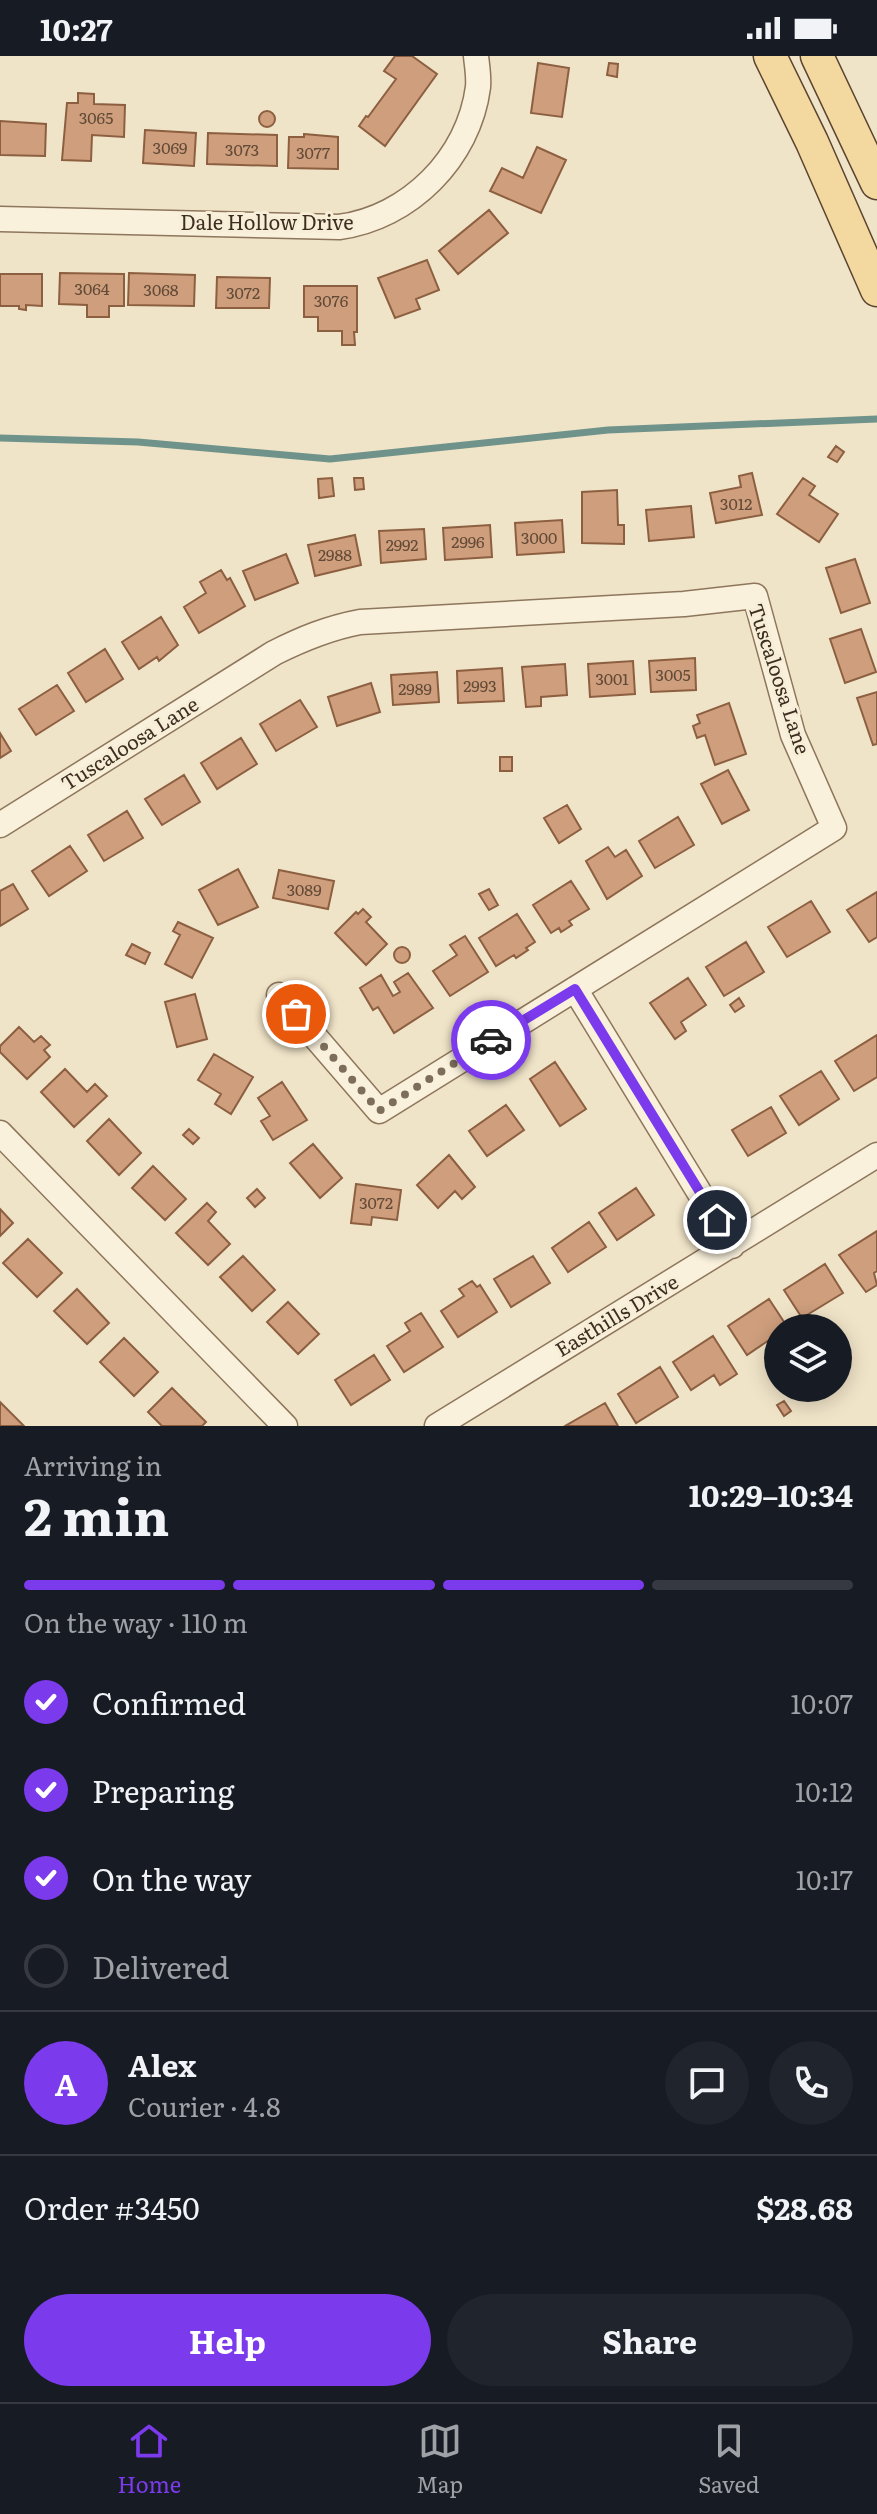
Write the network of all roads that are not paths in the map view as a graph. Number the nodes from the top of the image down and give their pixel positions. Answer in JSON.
{"nodes":[{"id":1,"x":476,"y":56,"type":"edge"},
{"id":2,"x":770,"y":56,"type":"edge"},
{"id":3,"x":817,"y":56,"type":"edge"},
{"id":4,"x":877,"y":183,"type":"edge"},
{"id":5,"x":0,"y":219,"type":"edge"},
{"id":6,"x":877,"y":290,"type":"edge"},
{"id":7,"x":0,"y":825,"type":"edge"},
{"id":8,"x":575,"y":989,"type":"junction"},
{"id":9,"x":279,"y":995,"type":"dead end"},
{"id":10,"x":0,"y":1133,"type":"edge"},
{"id":11,"x":877,"y":1155,"type":"edge"},
{"id":12,"x":732,"y":1246,"type":"junction"},
{"id":13,"x":285,"y":1426,"type":"edge"},
{"id":14,"x":437,"y":1426,"type":"edge"}],
"edges":[{"from":1,"to":5,"type":"street","name":"Dale Hollow Drive"},
{"from":2,"to":6,"type":"main road"},
{"from":3,"to":4,"type":"main road"},
{"from":7,"to":8,"type":"street","name":"Tuscaloosa Lane"},
{"from":8,"to":9,"type":"street","name":"Tuscaloosa Lane"},
{"from":8,"to":12,"type":"street"},
{"from":10,"to":13,"type":"street"},
{"from":11,"to":12,"type":"street","name":"Easthills Drive"},
{"from":12,"to":14,"type":"street","name":"Easthills Drive"}]}
